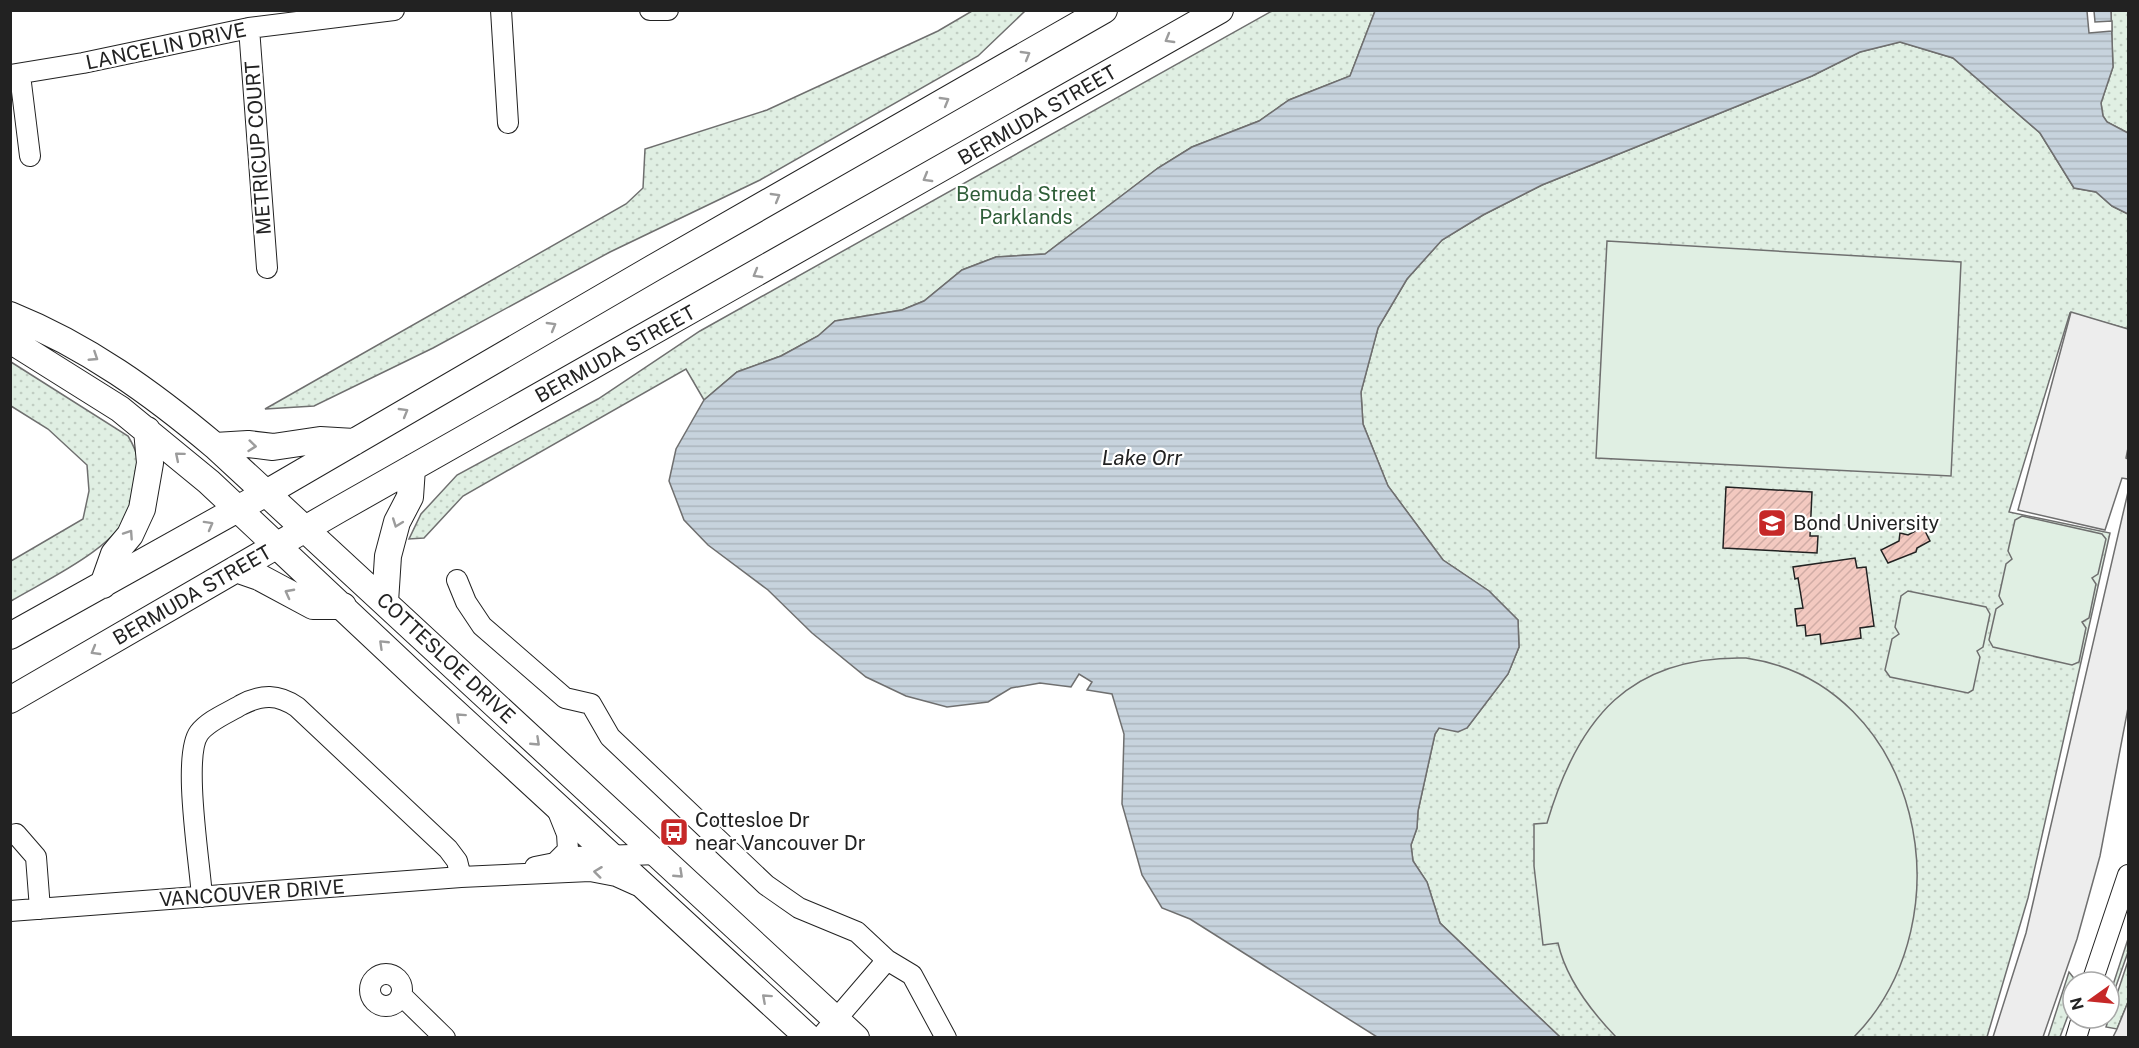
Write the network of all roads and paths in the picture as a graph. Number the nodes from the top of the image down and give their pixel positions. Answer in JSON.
{"nodes":[{"id":1,"x":394,"y":10,"type":"edge"},
{"id":2,"x":501,"y":10,"type":"edge"},
{"id":3,"x":650,"y":10,"type":"edge"},
{"id":4,"x":669,"y":10,"type":"edge"},
{"id":5,"x":1104,"y":10,"type":"edge"},
{"id":6,"x":1220,"y":10,"type":"edge"},
{"id":7,"x":249,"y":28,"type":"junction"},
{"id":8,"x":15,"y":75,"type":"edge"},
{"id":9,"x":508,"y":123,"type":"dead end"},
{"id":10,"x":30,"y":156,"type":"dead end"},
{"id":11,"x":267,"y":268,"type":"dead end"},
{"id":12,"x":10,"y":315,"type":"edge"},
{"id":13,"x":10,"y":340,"type":"edge"},
{"id":14,"x":147,"y":430,"type":"junction"},
{"id":15,"x":354,"y":442,"type":"junction"},
{"id":16,"x":215,"y":446,"type":"junction"},
{"id":17,"x":412,"y":468,"type":"junction"},
{"id":18,"x":267,"y":492,"type":"junction"},
{"id":19,"x":239,"y":508,"type":"junction"},
{"id":20,"x":306,"y":529,"type":"junction"},
{"id":21,"x":278,"y":545,"type":"junction"},
{"id":22,"x":236,"y":569,"type":"junction"},
{"id":23,"x":457,"y":580,"type":"dead end"},
{"id":24,"x":103,"y":585,"type":"junction"},
{"id":25,"x":385,"y":602,"type":"junction"},
{"id":26,"x":343,"y":606,"type":"junction"},
{"id":27,"x":10,"y":636,"type":"edge"},
{"id":28,"x":10,"y":700,"type":"edge"},
{"id":29,"x":553,"y":801,"type":"junction"},
{"id":30,"x":16,"y":834,"type":"dead end"},
{"id":31,"x":611,"y":855,"type":"junction"},
{"id":32,"x":658,"y":855,"type":"junction"},
{"id":33,"x":555,"y":863,"type":"junction"},
{"id":34,"x":494,"y":875,"type":"junction"},
{"id":35,"x":2128,"y":875,"type":"edge"},
{"id":36,"x":460,"y":877,"type":"junction"},
{"id":37,"x":652,"y":893,"type":"junction"},
{"id":38,"x":202,"y":897,"type":"junction"},
{"id":39,"x":39,"y":909,"type":"junction"},
{"id":40,"x":10,"y":911,"type":"edge"},
{"id":41,"x":887,"y":960,"type":"junction"},
{"id":42,"x":2096,"y":970,"type":"edge"},
{"id":43,"x":401,"y":995,"type":"dead end"},
{"id":44,"x":828,"y":1029,"type":"edge"},
{"id":45,"x":446,"y":1038,"type":"edge"},
{"id":46,"x":810,"y":1038,"type":"edge"},
{"id":47,"x":856,"y":1038,"type":"edge"},
{"id":48,"x":946,"y":1038,"type":"edge"}],
"edges":[{"from":1,"to":7,"type":"street","name":"LANCELIN DRIVE"},
{"from":2,"to":9,"type":"street"},
{"from":3,"to":4,"type":"street"},
{"from":15,"to":5,"type":"main road","one_way":true},
{"from":6,"to":17,"type":"main road","name":"BERMUDA STREET","one_way":true},
{"from":7,"to":8,"type":"street","name":"LANCELIN DRIVE"},
{"from":7,"to":11,"type":"street","name":"METRICUP COURT"},
{"from":8,"to":10,"type":"street"},
{"from":12,"to":16,"type":"main road","name":"COTTESLOE DRIVE","one_way":true},
{"from":13,"to":14,"type":"main road","name":"COTTESLOE DRIVE"},
{"from":19,"to":14,"type":"main road","name":"COTTESLOE DRIVE","one_way":true},
{"from":24,"to":14,"type":"main road","one_way":true},
{"from":16,"to":15,"type":"main road","one_way":true},
{"from":15,"to":18,"type":"main road"},
{"from":16,"to":18,"type":"main road","name":"COTTESLOE DRIVE"},
{"from":17,"to":20,"type":"main road","name":"BERMUDA STREET"},
{"from":17,"to":25,"type":"main road","one_way":true},
{"from":18,"to":19,"type":"main road"},
{"from":18,"to":20,"type":"main road","name":"COTTESLOE DRIVE"},
{"from":19,"to":21,"type":"main road","name":"COTTESLOE DRIVE"},
{"from":24,"to":19,"type":"main road","one_way":true},
{"from":20,"to":21,"type":"main road","name":"BERMUDA STREET"},
{"from":20,"to":25,"type":"main road","name":"COTTESLOE DRIVE"},
{"from":21,"to":22,"type":"main road","name":"BERMUDA STREET"},
{"from":21,"to":26,"type":"main road","name":"COTTESLOE DRIVE"},
{"from":26,"to":22,"type":"main road","one_way":true},
{"from":22,"to":28,"type":"main road","name":"BERMUDA STREET","one_way":true},
{"from":23,"to":41,"type":"street"},
{"from":24,"to":27,"type":"main road"},
{"from":25,"to":32,"type":"main road","name":"COTTESLOE DRIVE","one_way":true},
{"from":29,"to":26,"type":"main road","name":"COTTESLOE DRIVE","one_way":true},
{"from":29,"to":31,"type":"main road","name":"COTTESLOE DRIVE"},
{"from":29,"to":33,"type":"street"},
{"from":30,"to":39,"type":"street"},
{"from":31,"to":32,"type":"street","name":"VANCOUVER DRIVE"},
{"from":31,"to":33,"type":"street","name":"VANCOUVER DRIVE"},
{"from":31,"to":37,"type":"main road","name":"COTTESLOE DRIVE"},
{"from":32,"to":44,"type":"main road","name":"COTTESLOE DRIVE","one_way":true},
{"from":33,"to":34,"type":"street","name":"VANCOUVER DRIVE"},
{"from":34,"to":36,"type":"street","name":"VANCOUVER DRIVE"},
{"from":37,"to":34,"type":"street","name":"VANCOUVER DRIVE","one_way":true},
{"from":35,"to":42,"type":"street"},
{"from":36,"to":38,"type":"street","name":"VANCOUVER DRIVE"},
{"from":36,"to":38,"type":"street"},
{"from":46,"to":37,"type":"main road","name":"COTTESLOE DRIVE","one_way":true},
{"from":38,"to":39,"type":"street","name":"VANCOUVER DRIVE"},
{"from":39,"to":40,"type":"street","name":"VANCOUVER DRIVE"},
{"from":41,"to":44,"type":"street"},
{"from":41,"to":48,"type":"street"},
{"from":43,"to":45,"type":"street"},
{"from":44,"to":47,"type":"main road","name":"COTTESLOE DRIVE"}]}
